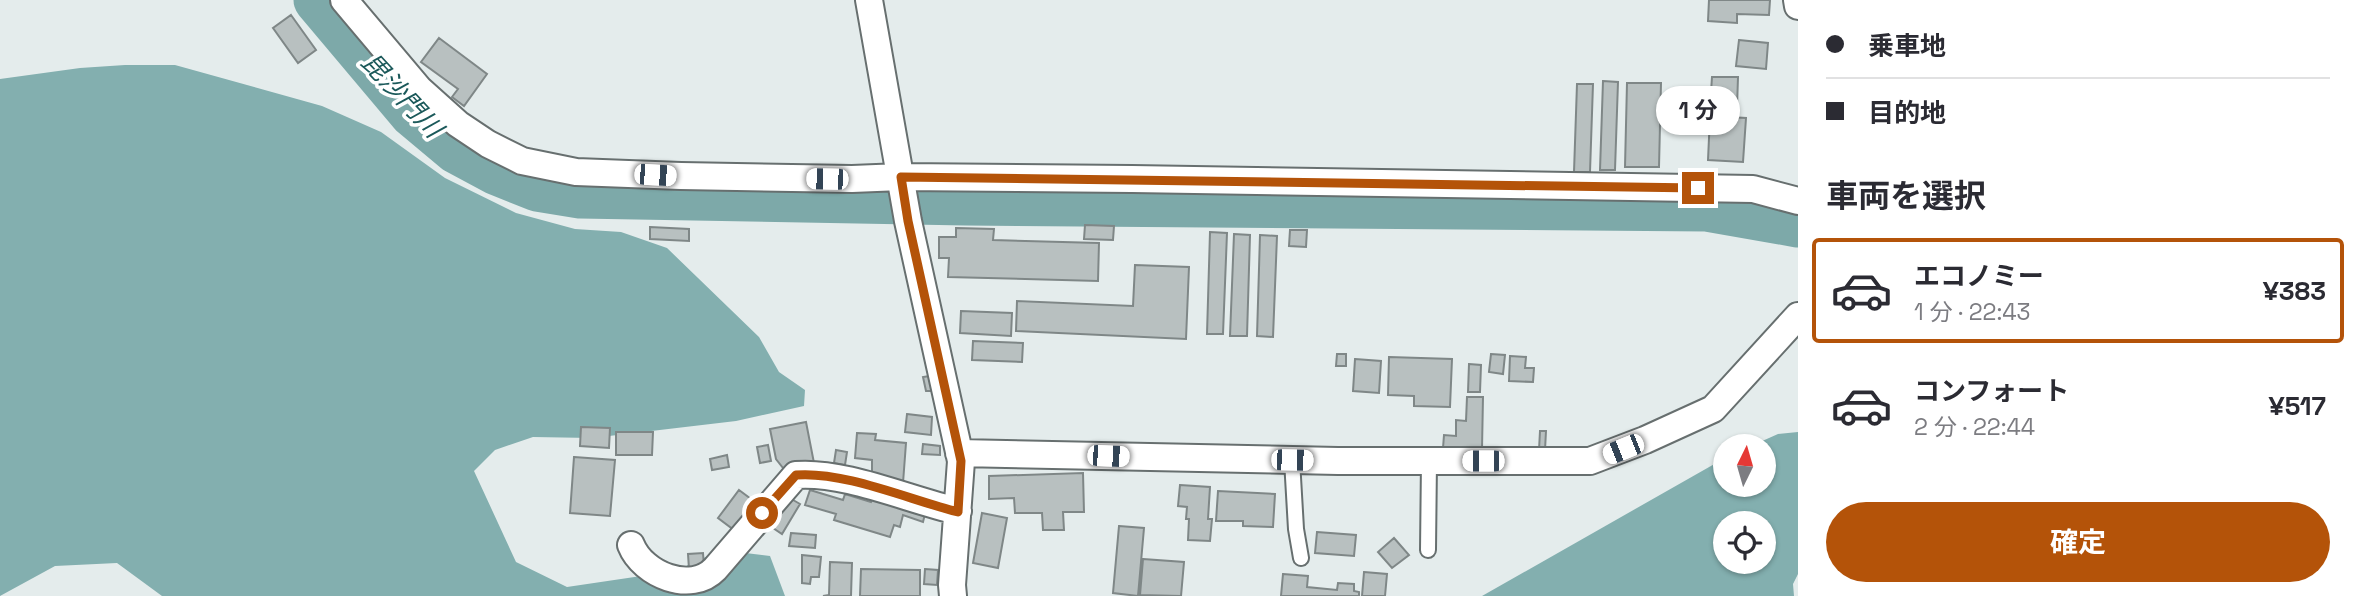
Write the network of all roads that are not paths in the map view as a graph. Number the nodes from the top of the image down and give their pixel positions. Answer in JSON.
{"nodes":[{"id":1,"x":344,"y":0,"type":"edge"},
{"id":2,"x":869,"y":0,"type":"edge"},
{"id":3,"x":1797,"y":0,"type":"edge"},
{"id":4,"x":1798,"y":6,"type":"edge"},
{"id":5,"x":901,"y":177,"type":"junction"},
{"id":6,"x":1798,"y":201,"type":"edge"},
{"id":7,"x":1798,"y":316,"type":"edge"},
{"id":8,"x":959,"y":453,"type":"junction"},
{"id":9,"x":1292,"y":460,"type":"junction"},
{"id":10,"x":1429,"y":461,"type":"junction"},
{"id":11,"x":958,"y":512,"type":"junction"},
{"id":12,"x":631,"y":545,"type":"dead end"},
{"id":13,"x":1428,"y":550,"type":"dead end"},
{"id":14,"x":1301,"y":558,"type":"dead end"},
{"id":15,"x":953,"y":596,"type":"edge"}],
"edges":[{"from":1,"to":5,"type":"street"},
{"from":2,"to":5,"type":"street"},
{"from":3,"to":4,"type":"street"},
{"from":5,"to":6,"type":"street"},
{"from":5,"to":8,"type":"street"},
{"from":7,"to":10,"type":"street"},
{"from":8,"to":9,"type":"street"},
{"from":8,"to":11,"type":"street"},
{"from":9,"to":10,"type":"street"},
{"from":9,"to":14,"type":"lane"},
{"from":10,"to":13,"type":"lane"},
{"from":11,"to":12,"type":"street"},
{"from":11,"to":15,"type":"street"}]}
